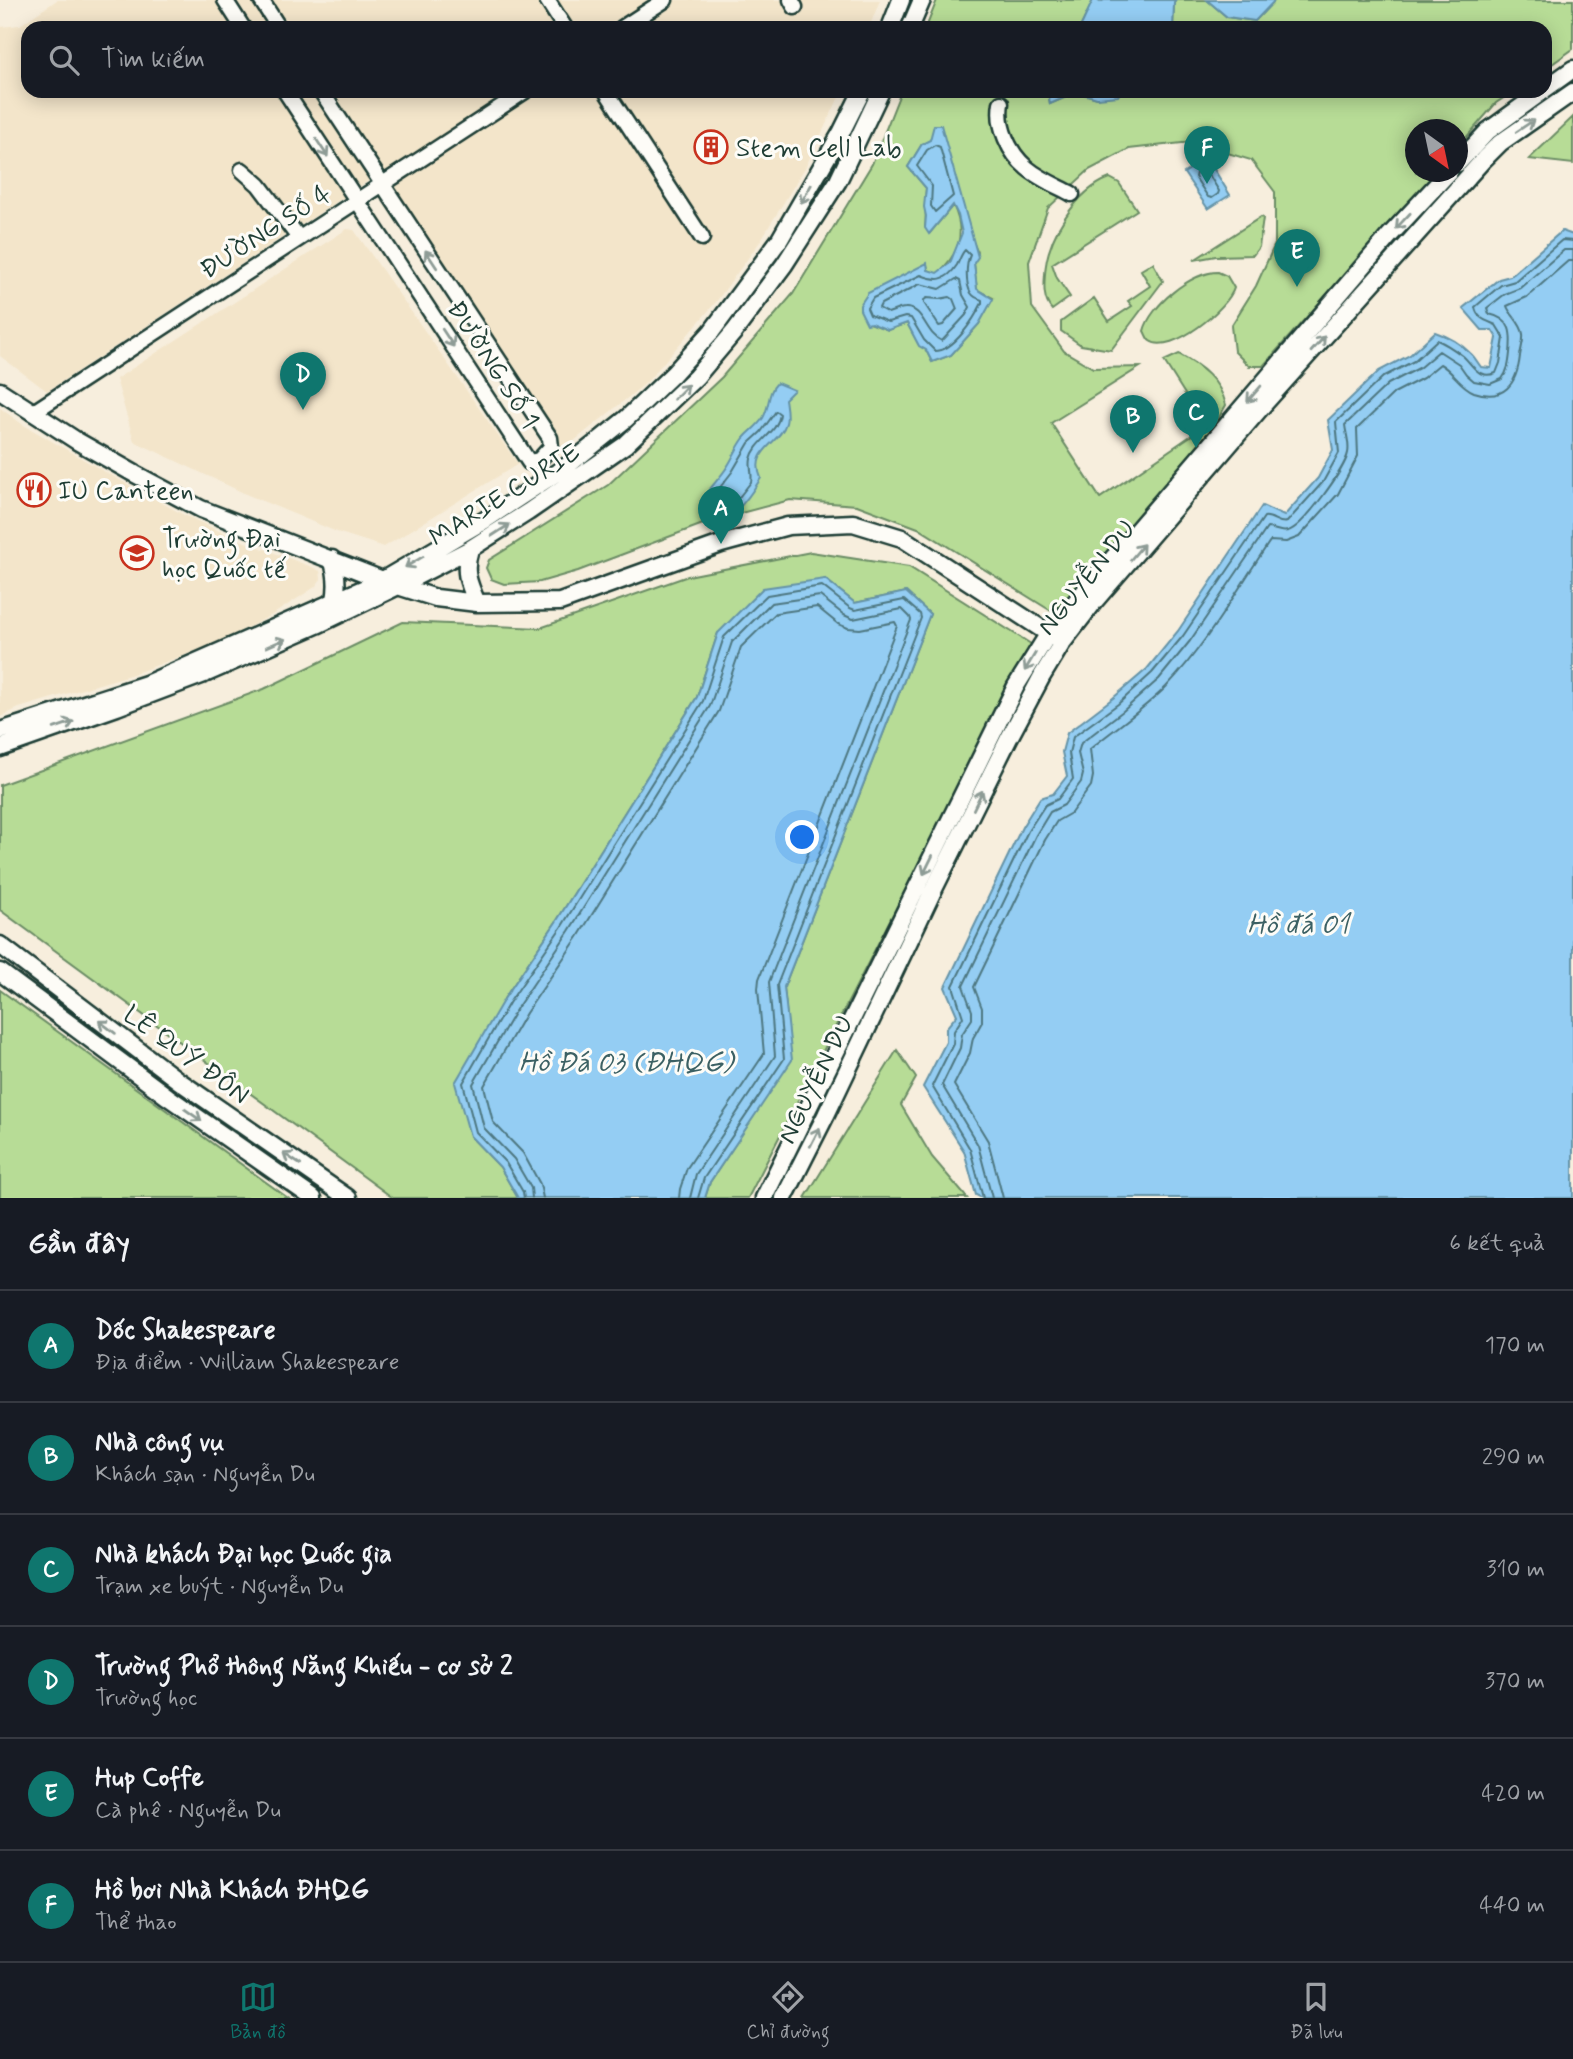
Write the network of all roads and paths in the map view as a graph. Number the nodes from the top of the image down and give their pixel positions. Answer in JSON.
{"nodes":[{"id":1,"x":225,"y":0,"type":"edge"},
{"id":2,"x":261,"y":0,"type":"edge"},
{"id":3,"x":547,"y":0,"type":"edge"},
{"id":4,"x":665,"y":0,"type":"edge"},
{"id":5,"x":901,"y":0,"type":"edge"},
{"id":6,"x":922,"y":0,"type":"edge"},
{"id":7,"x":238,"y":21,"type":"edge"},
{"id":8,"x":274,"y":21,"type":"edge"},
{"id":9,"x":560,"y":21,"type":"edge"},
{"id":10,"x":633,"y":21,"type":"edge"},
{"id":11,"x":893,"y":21,"type":"edge"},
{"id":12,"x":913,"y":21,"type":"edge"},
{"id":13,"x":1573,"y":69,"type":"edge"},
{"id":14,"x":1552,"y":84,"type":"edge"},
{"id":15,"x":1573,"y":92,"type":"edge"},
{"id":16,"x":290,"y":98,"type":"edge"},
{"id":17,"x":326,"y":98,"type":"edge"},
{"id":18,"x":514,"y":98,"type":"edge"},
{"id":19,"x":611,"y":98,"type":"edge"},
{"id":20,"x":858,"y":98,"type":"edge"},
{"id":21,"x":878,"y":98,"type":"edge"},
{"id":22,"x":1533,"y":98,"type":"edge"},
{"id":23,"x":1001,"y":103,"type":"dead end"},
{"id":24,"x":1488,"y":131,"type":"junction"},
{"id":25,"x":841,"y":133,"type":"junction"},
{"id":26,"x":856,"y":143,"type":"junction"},
{"id":27,"x":1500,"y":143,"type":"junction"},
{"id":28,"x":1468,"y":152,"type":"edge"},
{"id":29,"x":242,"y":170,"type":"dead end"},
{"id":30,"x":1440,"y":182,"type":"edge"},
{"id":31,"x":382,"y":184,"type":"junction"},
{"id":32,"x":1072,"y":194,"type":"dead end"},
{"id":33,"x":357,"y":201,"type":"junction"},
{"id":34,"x":299,"y":238,"type":"junction"},
{"id":35,"x":702,"y":238,"type":"dead end"},
{"id":36,"x":0,"y":391,"type":"edge"},
{"id":37,"x":32,"y":412,"type":"junction"},
{"id":38,"x":470,"y":549,"type":"junction"},
{"id":39,"x":332,"y":559,"type":"junction"},
{"id":40,"x":391,"y":583,"type":"junction"},
{"id":41,"x":335,"y":600,"type":"junction"},
{"id":42,"x":477,"y":603,"type":"junction"},
{"id":43,"x":1056,"y":638,"type":"junction"},
{"id":44,"x":0,"y":731,"type":"edge"},
{"id":45,"x":0,"y":748,"type":"edge"},
{"id":46,"x":0,"y":945,"type":"edge"},
{"id":47,"x":0,"y":972,"type":"edge"},
{"id":48,"x":179,"y":1081,"type":"junction"},
{"id":49,"x":168,"y":1097,"type":"junction"},
{"id":50,"x":265,"y":1141,"type":"junction"},
{"id":51,"x":255,"y":1158,"type":"junction"},
{"id":52,"x":313,"y":1198,"type":"edge"},
{"id":53,"x":348,"y":1198,"type":"edge"},
{"id":54,"x":764,"y":1198,"type":"edge"},
{"id":55,"x":784,"y":1198,"type":"edge"}],
"edges":[{"from":1,"to":7,"type":"street"},
{"from":2,"to":8,"type":"street"},
{"from":3,"to":9,"type":"street"},
{"from":4,"to":10,"type":"street"},
{"from":5,"to":11,"type":"street"},
{"from":6,"to":12,"type":"street"},
{"from":13,"to":14,"type":"street"},
{"from":27,"to":15,"type":"street","name":"NGUYỄN DU","one_way":true},
{"from":16,"to":33,"type":"street","name":"ĐƯỜNG SỐ 1","one_way":true},
{"from":17,"to":31,"type":"street","name":"ĐƯỜNG SỐ 1"},
{"from":18,"to":31,"type":"street","name":"ĐƯỜNG SỐ 4"},
{"from":19,"to":35,"type":"street"},
{"from":20,"to":25,"type":"street","name":"MARIE CURIE"},
{"from":21,"to":26,"type":"street","name":"MARIE CURIE"},
{"from":22,"to":24,"type":"street"},
{"from":23,"to":32,"type":"street"},
{"from":24,"to":27,"type":"street"},
{"from":24,"to":28,"type":"street"},
{"from":25,"to":26,"type":"street"},
{"from":25,"to":40,"type":"street","name":"MARIE CURIE","one_way":true},
{"from":38,"to":26,"type":"street","name":"MARIE CURIE","one_way":true},
{"from":43,"to":27,"type":"street","name":"NGUYỄN DU","one_way":true},
{"from":29,"to":34,"type":"street"},
{"from":30,"to":43,"type":"street","name":"NGUYỄN DU","one_way":true},
{"from":31,"to":33,"type":"street","name":"ĐƯỜNG SỐ 4"},
{"from":33,"to":31,"type":"street","name":"ĐƯỜNG SỐ 1","one_way":true},
{"from":33,"to":34,"type":"street","name":"ĐƯỜNG SỐ 4"},
{"from":34,"to":37,"type":"street","name":"ĐƯỜNG SỐ 4"},
{"from":36,"to":37,"type":"street"},
{"from":37,"to":39,"type":"street"},
{"from":38,"to":40,"type":"street","name":"MARIE CURIE"},
{"from":38,"to":42,"type":"street"},
{"from":39,"to":40,"type":"street"},
{"from":39,"to":41,"type":"street"},
{"from":40,"to":41,"type":"street","name":"MARIE CURIE"},
{"from":40,"to":42,"type":"street"},
{"from":45,"to":40,"type":"street","name":"MARIE CURIE","one_way":true},
{"from":41,"to":44,"type":"street","name":"MARIE CURIE"},
{"from":42,"to":43,"type":"street"},
{"from":43,"to":54,"type":"street","name":"NGUYỄN DU","one_way":true},
{"from":55,"to":43,"type":"street","name":"NGUYỄN DU","one_way":true},
{"from":48,"to":46,"type":"street","name":"LÊ QUÝ ĐÔN","one_way":true},
{"from":47,"to":49,"type":"street","name":"LÊ QUÝ ĐÔN"},
{"from":48,"to":49,"type":"street"},
{"from":48,"to":50,"type":"street","name":"LÊ QUÝ ĐÔN"},
{"from":49,"to":51,"type":"street","name":"LÊ QUÝ ĐÔN","one_way":true},
{"from":50,"to":51,"type":"street"},
{"from":53,"to":50,"type":"street","name":"LÊ QUÝ ĐÔN","one_way":true},
{"from":51,"to":52,"type":"street","name":"LÊ QUÝ ĐÔN"}]}
